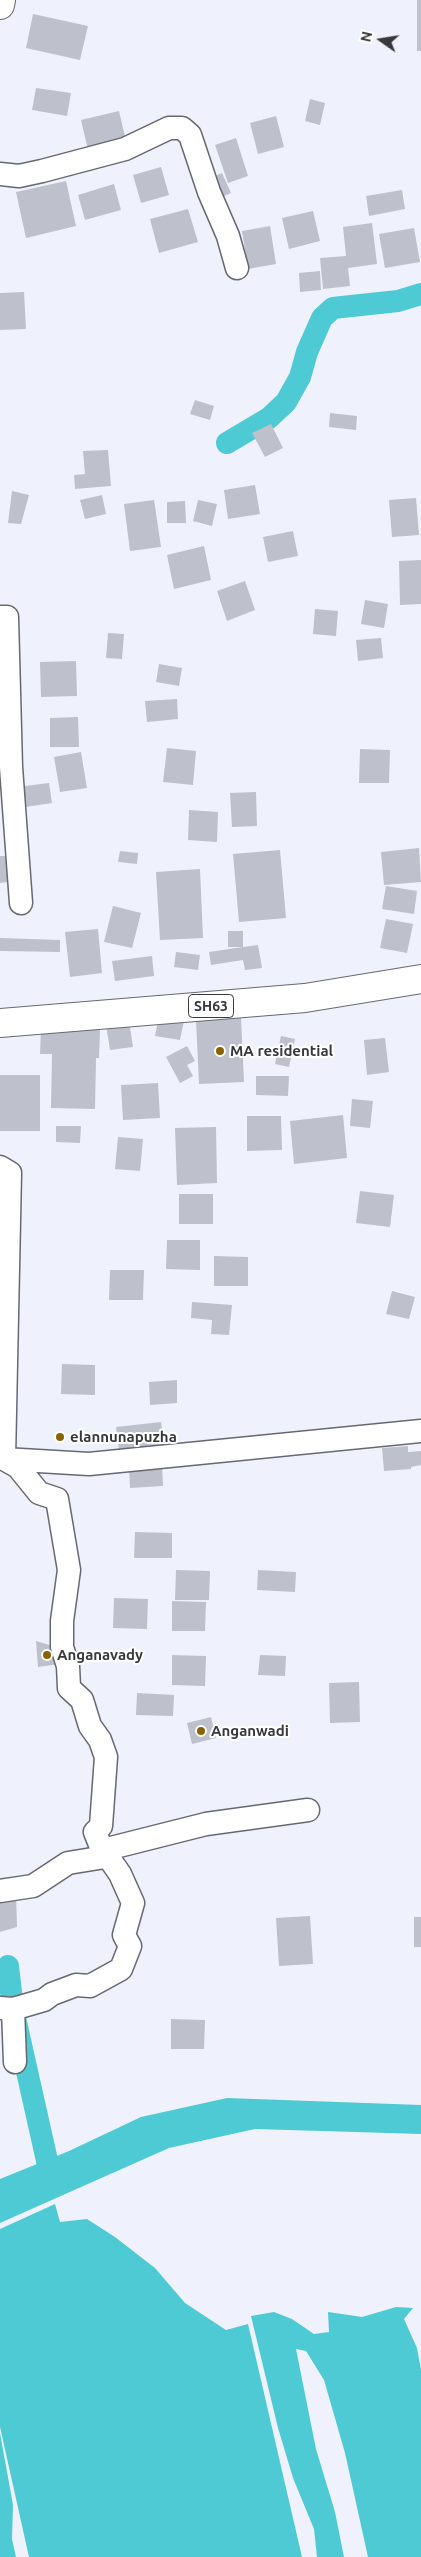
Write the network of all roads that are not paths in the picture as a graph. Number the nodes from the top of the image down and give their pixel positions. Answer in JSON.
{"nodes":[{"id":1,"x":1,"y":0,"type":"edge"},
{"id":2,"x":0,"y":5,"type":"edge"},
{"id":3,"x":0,"y":174,"type":"edge"},
{"id":4,"x":237,"y":268,"type":"dead end"},
{"id":5,"x":0,"y":617,"type":"edge"},
{"id":6,"x":20,"y":903,"type":"dead end"},
{"id":7,"x":421,"y":979,"type":"edge"},
{"id":8,"x":0,"y":1023,"type":"edge"},
{"id":9,"x":0,"y":1167,"type":"edge"},
{"id":10,"x":421,"y":1431,"type":"edge"},
{"id":11,"x":2,"y":1459,"type":"edge"},
{"id":12,"x":308,"y":1810,"type":"dead end"},
{"id":13,"x":104,"y":1853,"type":"junction"},
{"id":14,"x":0,"y":1891,"type":"edge"},
{"id":15,"x":12,"y":2008,"type":"edge"},
{"id":16,"x":15,"y":2062,"type":"dead end"}],
"edges":[{"from":1,"to":2,"type":"main road"},
{"from":3,"to":4,"type":"street"},
{"from":5,"to":6,"type":"street"},
{"from":7,"to":8,"type":"main road","number":"SH63"},
{"from":9,"to":11,"type":"street"},
{"from":10,"to":11,"type":"street"},
{"from":11,"to":13,"type":"street"},
{"from":12,"to":13,"type":"street"},
{"from":13,"to":14,"type":"street"},
{"from":13,"to":15,"type":"street"},
{"from":15,"to":16,"type":"street"}]}
